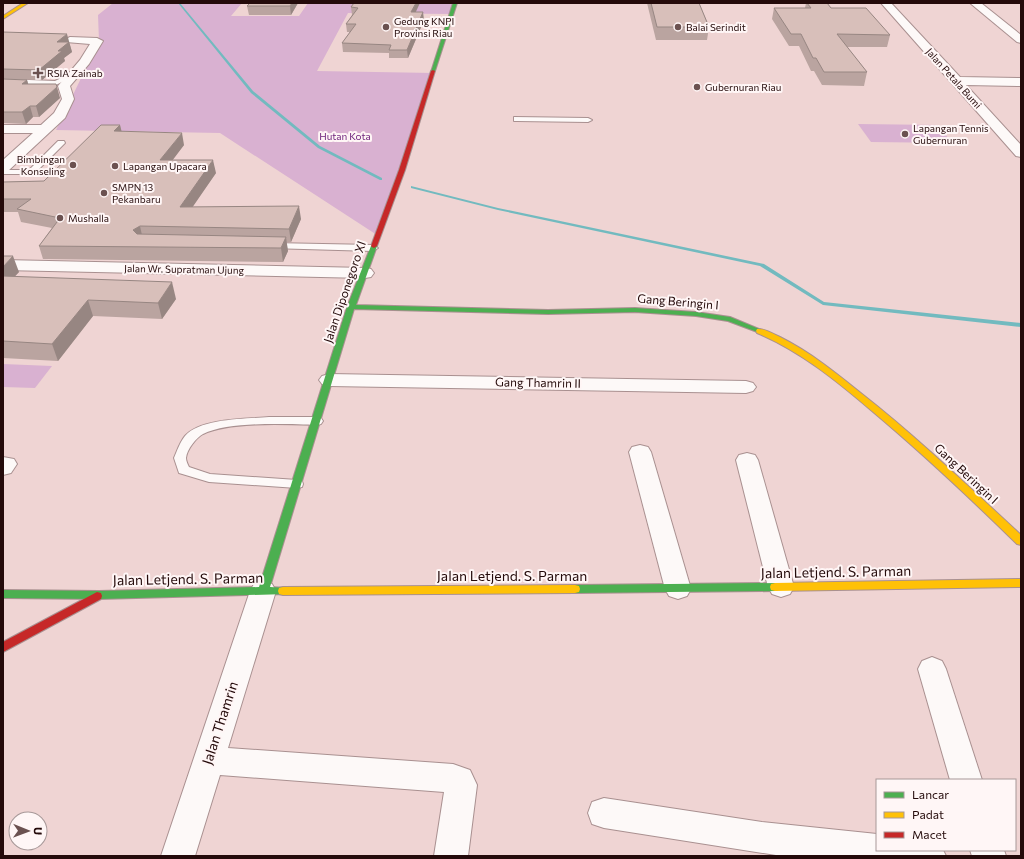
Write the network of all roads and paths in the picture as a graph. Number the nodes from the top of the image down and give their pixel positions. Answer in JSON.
{"nodes":[{"id":1,"x":26,"y":3,"type":"edge"},
{"id":2,"x":455,"y":3,"type":"edge"},
{"id":3,"x":886,"y":3,"type":"edge"},
{"id":4,"x":974,"y":3,"type":"edge"},
{"id":5,"x":3,"y":18,"type":"edge"},
{"id":6,"x":1020,"y":39,"type":"edge"},
{"id":7,"x":70,"y":40,"type":"dead end"},
{"id":8,"x":74,"y":74,"type":"junction"},
{"id":9,"x":956,"y":81,"type":"junction"},
{"id":10,"x":3,"y":82,"type":"edge"},
{"id":11,"x":1021,"y":82,"type":"edge"},
{"id":12,"x":64,"y":86,"type":"junction"},
{"id":13,"x":517,"y":120,"type":"dead end"},
{"id":14,"x":588,"y":120,"type":"dead end"},
{"id":15,"x":3,"y":129,"type":"edge"},
{"id":16,"x":45,"y":129,"type":"junction"},
{"id":17,"x":61,"y":143,"type":"dead end"},
{"id":18,"x":1021,"y":153,"type":"edge"},
{"id":19,"x":3,"y":168,"type":"edge"},
{"id":20,"x":3,"y":172,"type":"edge"},
{"id":21,"x":264,"y":246,"type":"edge"},
{"id":22,"x":373,"y":248,"type":"junction"},
{"id":23,"x":3,"y":265,"type":"edge"},
{"id":24,"x":365,"y":273,"type":"junction"},
{"id":25,"x":351,"y":307,"type":"junction"},
{"id":26,"x":329,"y":380,"type":"junction"},
{"id":27,"x":746,"y":386,"type":"dead end"},
{"id":28,"x":317,"y":421,"type":"junction"},
{"id":29,"x":640,"y":452,"type":"dead end"},
{"id":30,"x":747,"y":460,"type":"dead end"},
{"id":31,"x":296,"y":484,"type":"junction"},
{"id":32,"x":1021,"y":542,"type":"edge"},
{"id":33,"x":1021,"y":583,"type":"edge"},
{"id":34,"x":781,"y":587,"type":"junction"},
{"id":35,"x":678,"y":589,"type":"junction"},
{"id":36,"x":263,"y":591,"type":"junction"},
{"id":37,"x":3,"y":594,"type":"edge"},
{"id":38,"x":99,"y":595,"type":"junction"},
{"id":39,"x":3,"y":647,"type":"edge"},
{"id":40,"x":932,"y":669,"type":"dead end"},
{"id":41,"x":208,"y":760,"type":"junction"},
{"id":42,"x":966,"y":779,"type":"edge"},
{"id":43,"x":604,"y":813,"type":"dead end"},
{"id":44,"x":876,"y":850,"type":"edge"},
{"id":45,"x":883,"y":851,"type":"edge"},
{"id":46,"x":178,"y":856,"type":"edge"},
{"id":47,"x":451,"y":856,"type":"edge"},
{"id":48,"x":929,"y":856,"type":"edge"}],
"edges":[{"from":1,"to":5,"type":"street"},
{"from":2,"to":22,"type":"street","name":"Jalan Diponegoro XI"},
{"from":3,"to":9,"type":"street","name":"Jalan Petala Bumi"},
{"from":4,"to":6,"type":"street"},
{"from":7,"to":8,"type":"street"},
{"from":8,"to":10,"type":"lane"},
{"from":8,"to":12,"type":"street"},
{"from":9,"to":11,"type":"street"},
{"from":9,"to":18,"type":"street","name":"Jalan Petala Bumi"},
{"from":10,"to":12,"type":"street"},
{"from":12,"to":16,"type":"street"},
{"from":13,"to":14,"type":"lane"},
{"from":15,"to":16,"type":"street"},
{"from":16,"to":19,"type":"street"},
{"from":17,"to":20,"type":"lane"},
{"from":21,"to":22,"type":"lane"},
{"from":22,"to":24,"type":"street","name":"Jalan Diponegoro XI"},
{"from":23,"to":24,"type":"street","name":"Jalan Wr. Supratman Ujung"},
{"from":24,"to":25,"type":"street","name":"Jalan Diponegoro XI"},
{"from":25,"to":26,"type":"street","name":"Jalan Diponegoro XI"},
{"from":25,"to":32,"type":"street","name":"Gang Beringin I"},
{"from":26,"to":27,"type":"street","name":"Gang Thamrin II"},
{"from":26,"to":28,"type":"street","name":"Jalan Diponegoro XI"},
{"from":28,"to":31,"type":"street","name":"Jalan Diponegoro XI"},
{"from":28,"to":31,"type":"lane"},
{"from":29,"to":35,"type":"street"},
{"from":30,"to":34,"type":"street"},
{"from":31,"to":36,"type":"street","name":"Jalan Diponegoro XI"},
{"from":33,"to":34,"type":"street","name":"Jalan Letjend. S. Parman"},
{"from":34,"to":35,"type":"street","name":"Jalan Letjend. S. Parman"},
{"from":35,"to":36,"type":"street","name":"Jalan Letjend. S. Parman"},
{"from":36,"to":38,"type":"street","name":"Jalan Letjend. S. Parman"},
{"from":36,"to":41,"type":"street","name":"Jalan Thamrin"},
{"from":37,"to":38,"type":"street","name":"Jalan Letjend. S. Parman"},
{"from":38,"to":39,"type":"street"},
{"from":40,"to":42,"type":"street"},
{"from":41,"to":46,"type":"street","name":"Jalan Thamrin"},
{"from":41,"to":47,"type":"street"},
{"from":43,"to":44,"type":"street"},
{"from":45,"to":48,"type":"street"}]}
